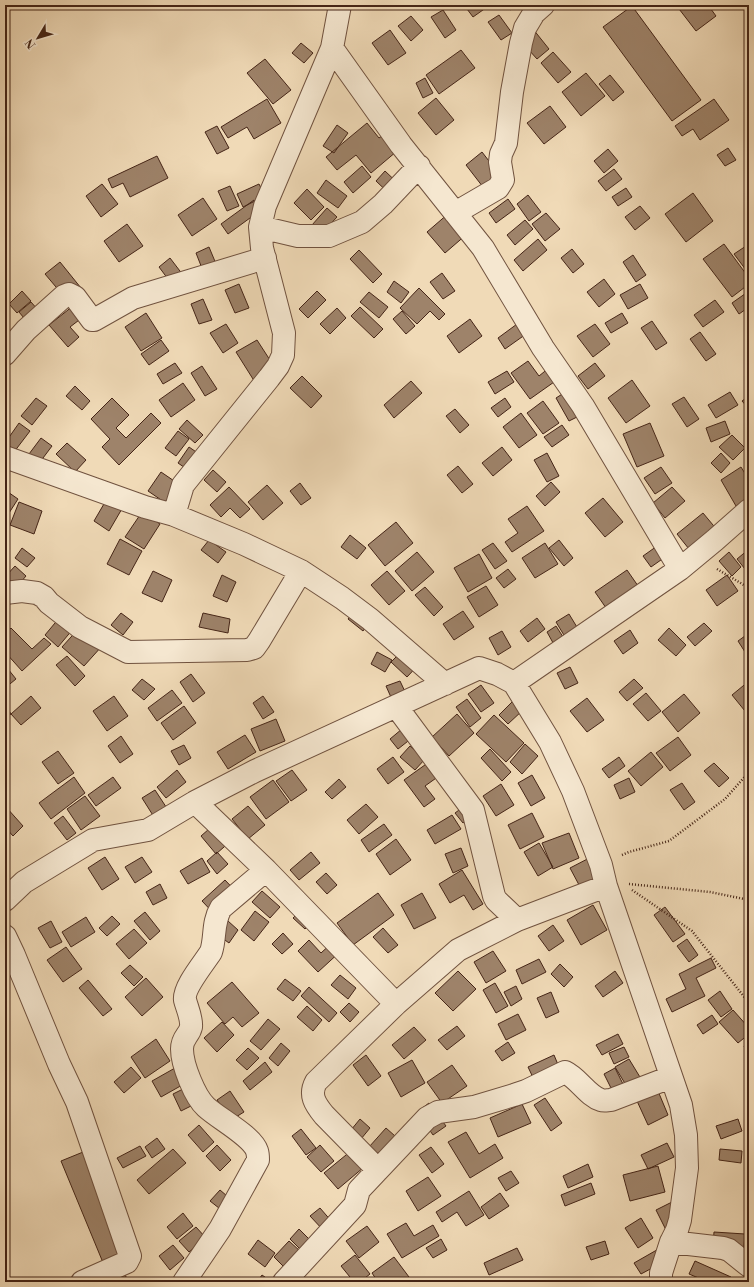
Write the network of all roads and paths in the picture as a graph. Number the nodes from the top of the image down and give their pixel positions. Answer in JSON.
{"nodes":[{"id":1,"x":340,"y":5,"type":"edge"},
{"id":2,"x":543,"y":5,"type":"edge"},
{"id":3,"x":332,"y":48,"type":"junction"},
{"id":4,"x":419,"y":166,"type":"junction"},
{"id":5,"x":455,"y":213,"type":"junction"},
{"id":6,"x":260,"y":227,"type":"junction"},
{"id":7,"x":264,"y":258,"type":"junction"},
{"id":8,"x":5,"y":354,"type":"edge"},
{"id":9,"x":5,"y":457,"type":"edge"},
{"id":10,"x":749,"y":510,"type":"edge"},
{"id":11,"x":174,"y":515,"type":"junction"},
{"id":12,"x":688,"y":563,"type":"junction"},
{"id":13,"x":301,"y":570,"type":"junction"},
{"id":14,"x":749,"y":588,"type":"edge"},
{"id":15,"x":5,"y":593,"type":"edge"},
{"id":16,"x":514,"y":683,"type":"junction"},
{"id":17,"x":445,"y":684,"type":"junction"},
{"id":18,"x":396,"y":706,"type":"junction"},
{"id":19,"x":749,"y":772,"type":"edge"},
{"id":20,"x":195,"y":802,"type":"junction"},
{"id":21,"x":601,"y":864,"type":"junction"},
{"id":22,"x":266,"y":870,"type":"junction"},
{"id":23,"x":606,"y":886,"type":"junction"},
{"id":24,"x":5,"y":900,"type":"edge"},
{"id":25,"x":749,"y":900,"type":"edge"},
{"id":26,"x":517,"y":920,"type":"junction"},
{"id":27,"x":5,"y":936,"type":"edge"},
{"id":28,"x":749,"y":1003,"type":"edge"},
{"id":29,"x":396,"y":1004,"type":"junction"},
{"id":30,"x":671,"y":1077,"type":"junction"},
{"id":31,"x":378,"y":1170,"type":"junction"},
{"id":32,"x":671,"y":1242,"type":"junction"},
{"id":33,"x":749,"y":1266,"type":"edge"},
{"id":34,"x":82,"y":1282,"type":"edge"},
{"id":35,"x":184,"y":1282,"type":"edge"},
{"id":36,"x":284,"y":1282,"type":"edge"},
{"id":37,"x":661,"y":1282,"type":"edge"}],
"edges":[{"from":1,"to":3,"type":"street"},
{"from":2,"to":5,"type":"street"},
{"from":3,"to":4,"type":"street"},
{"from":3,"to":6,"type":"street"},
{"from":4,"to":5,"type":"street"},
{"from":4,"to":6,"type":"street"},
{"from":5,"to":12,"type":"street"},
{"from":6,"to":7,"type":"street"},
{"from":7,"to":8,"type":"street"},
{"from":7,"to":11,"type":"street"},
{"from":9,"to":11,"type":"street"},
{"from":10,"to":12,"type":"street"},
{"from":11,"to":13,"type":"street"},
{"from":12,"to":14,"type":"path"},
{"from":12,"to":16,"type":"street"},
{"from":13,"to":15,"type":"street"},
{"from":13,"to":17,"type":"street"},
{"from":16,"to":17,"type":"street"},
{"from":16,"to":21,"type":"street"},
{"from":17,"to":18,"type":"street"},
{"from":18,"to":20,"type":"street"},
{"from":18,"to":26,"type":"street"},
{"from":19,"to":21,"type":"path"},
{"from":20,"to":22,"type":"street"},
{"from":20,"to":24,"type":"street"},
{"from":21,"to":23,"type":"street"},
{"from":22,"to":29,"type":"street"},
{"from":22,"to":35,"type":"street"},
{"from":23,"to":26,"type":"street"},
{"from":23,"to":30,"type":"street"},
{"from":25,"to":28,"type":"path"},
{"from":26,"to":29,"type":"street"},
{"from":27,"to":34,"type":"street"},
{"from":29,"to":31,"type":"street"},
{"from":30,"to":31,"type":"street"},
{"from":30,"to":32,"type":"street"},
{"from":31,"to":36,"type":"street"},
{"from":32,"to":33,"type":"street"},
{"from":32,"to":37,"type":"street"}]}
